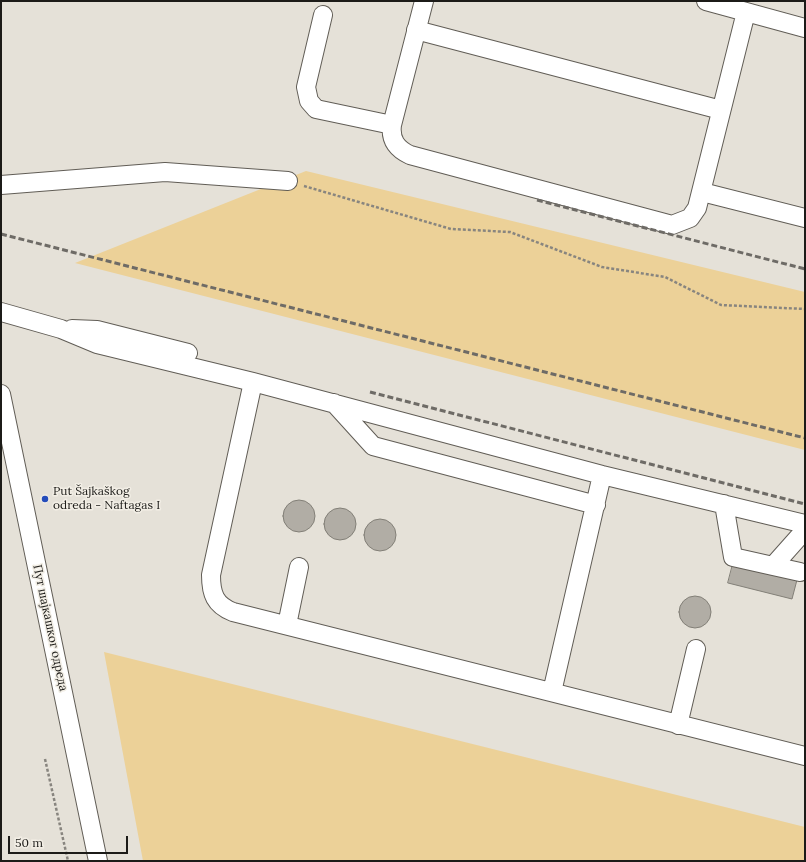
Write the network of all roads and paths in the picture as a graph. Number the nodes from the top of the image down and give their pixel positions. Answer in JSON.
{"nodes":[{"id":1,"x":424,"y":1,"type":"edge"},
{"id":2,"x":714,"y":2,"type":"edge"},
{"id":3,"x":746,"y":12,"type":"junction"},
{"id":4,"x":323,"y":15,"type":"dead end"},
{"id":5,"x":805,"y":28,"type":"edge"},
{"id":6,"x":416,"y":30,"type":"junction"},
{"id":7,"x":721,"y":110,"type":"junction"},
{"id":8,"x":392,"y":125,"type":"junction"},
{"id":9,"x":288,"y":181,"type":"joint"},
{"id":10,"x":1,"y":185,"type":"edge"},
{"id":11,"x":702,"y":192,"type":"junction"},
{"id":12,"x":805,"y":218,"type":"edge"},
{"id":13,"x":805,"y":310,"type":"edge"},
{"id":14,"x":1,"y":312,"type":"edge"},
{"id":15,"x":253,"y":382,"type":"junction"},
{"id":16,"x":1,"y":394,"type":"edge"},
{"id":17,"x":382,"y":401,"type":"dead end"},
{"id":18,"x":334,"y":403,"type":"junction"},
{"id":19,"x":364,"y":411,"type":"junction"},
{"id":20,"x":602,"y":475,"type":"junction"},
{"id":21,"x":724,"y":504,"type":"junction"},
{"id":22,"x":596,"y":505,"type":"junction"},
{"id":23,"x":805,"y":524,"type":"edge"},
{"id":24,"x":805,"y":530,"type":"edge"},
{"id":25,"x":773,"y":566,"type":"junction"},
{"id":26,"x":299,"y":567,"type":"dead end"},
{"id":27,"x":800,"y":572,"type":"dead end"},
{"id":28,"x":287,"y":625,"type":"junction"},
{"id":29,"x":696,"y":649,"type":"dead end"},
{"id":30,"x":552,"y":692,"type":"junction"},
{"id":31,"x":678,"y":725,"type":"junction"},
{"id":32,"x":805,"y":756,"type":"edge"},
{"id":33,"x":45,"y":759,"type":"dead end"},
{"id":34,"x":68,"y":861,"type":"edge"},
{"id":35,"x":98,"y":861,"type":"edge"}],
"edges":[{"from":1,"to":6,"type":"street"},
{"from":2,"to":3,"type":"street"},
{"from":3,"to":5,"type":"street"},
{"from":3,"to":7,"type":"street"},
{"from":4,"to":8,"type":"street"},
{"from":6,"to":7,"type":"street"},
{"from":6,"to":8,"type":"street"},
{"from":7,"to":11,"type":"street"},
{"from":8,"to":11,"type":"street"},
{"from":9,"to":10,"type":"street"},
{"from":9,"to":13,"type":"path"},
{"from":11,"to":12,"type":"street"},
{"from":14,"to":15,"type":"street"},
{"from":15,"to":18,"type":"street"},
{"from":15,"to":28,"type":"street"},
{"from":16,"to":35,"type":"street","name":"Пут шајкашког одреда"},
{"from":17,"to":19,"type":"street"},
{"from":18,"to":19,"type":"street"},
{"from":18,"to":22,"type":"street"},
{"from":19,"to":20,"type":"street"},
{"from":20,"to":21,"type":"street"},
{"from":20,"to":22,"type":"street"},
{"from":21,"to":23,"type":"street"},
{"from":21,"to":25,"type":"street"},
{"from":22,"to":30,"type":"street"},
{"from":24,"to":25,"type":"street"},
{"from":25,"to":27,"type":"street"},
{"from":26,"to":28,"type":"street"},
{"from":28,"to":30,"type":"street"},
{"from":29,"to":31,"type":"street"},
{"from":30,"to":31,"type":"street"},
{"from":31,"to":32,"type":"street"},
{"from":33,"to":34,"type":"path"}]}
